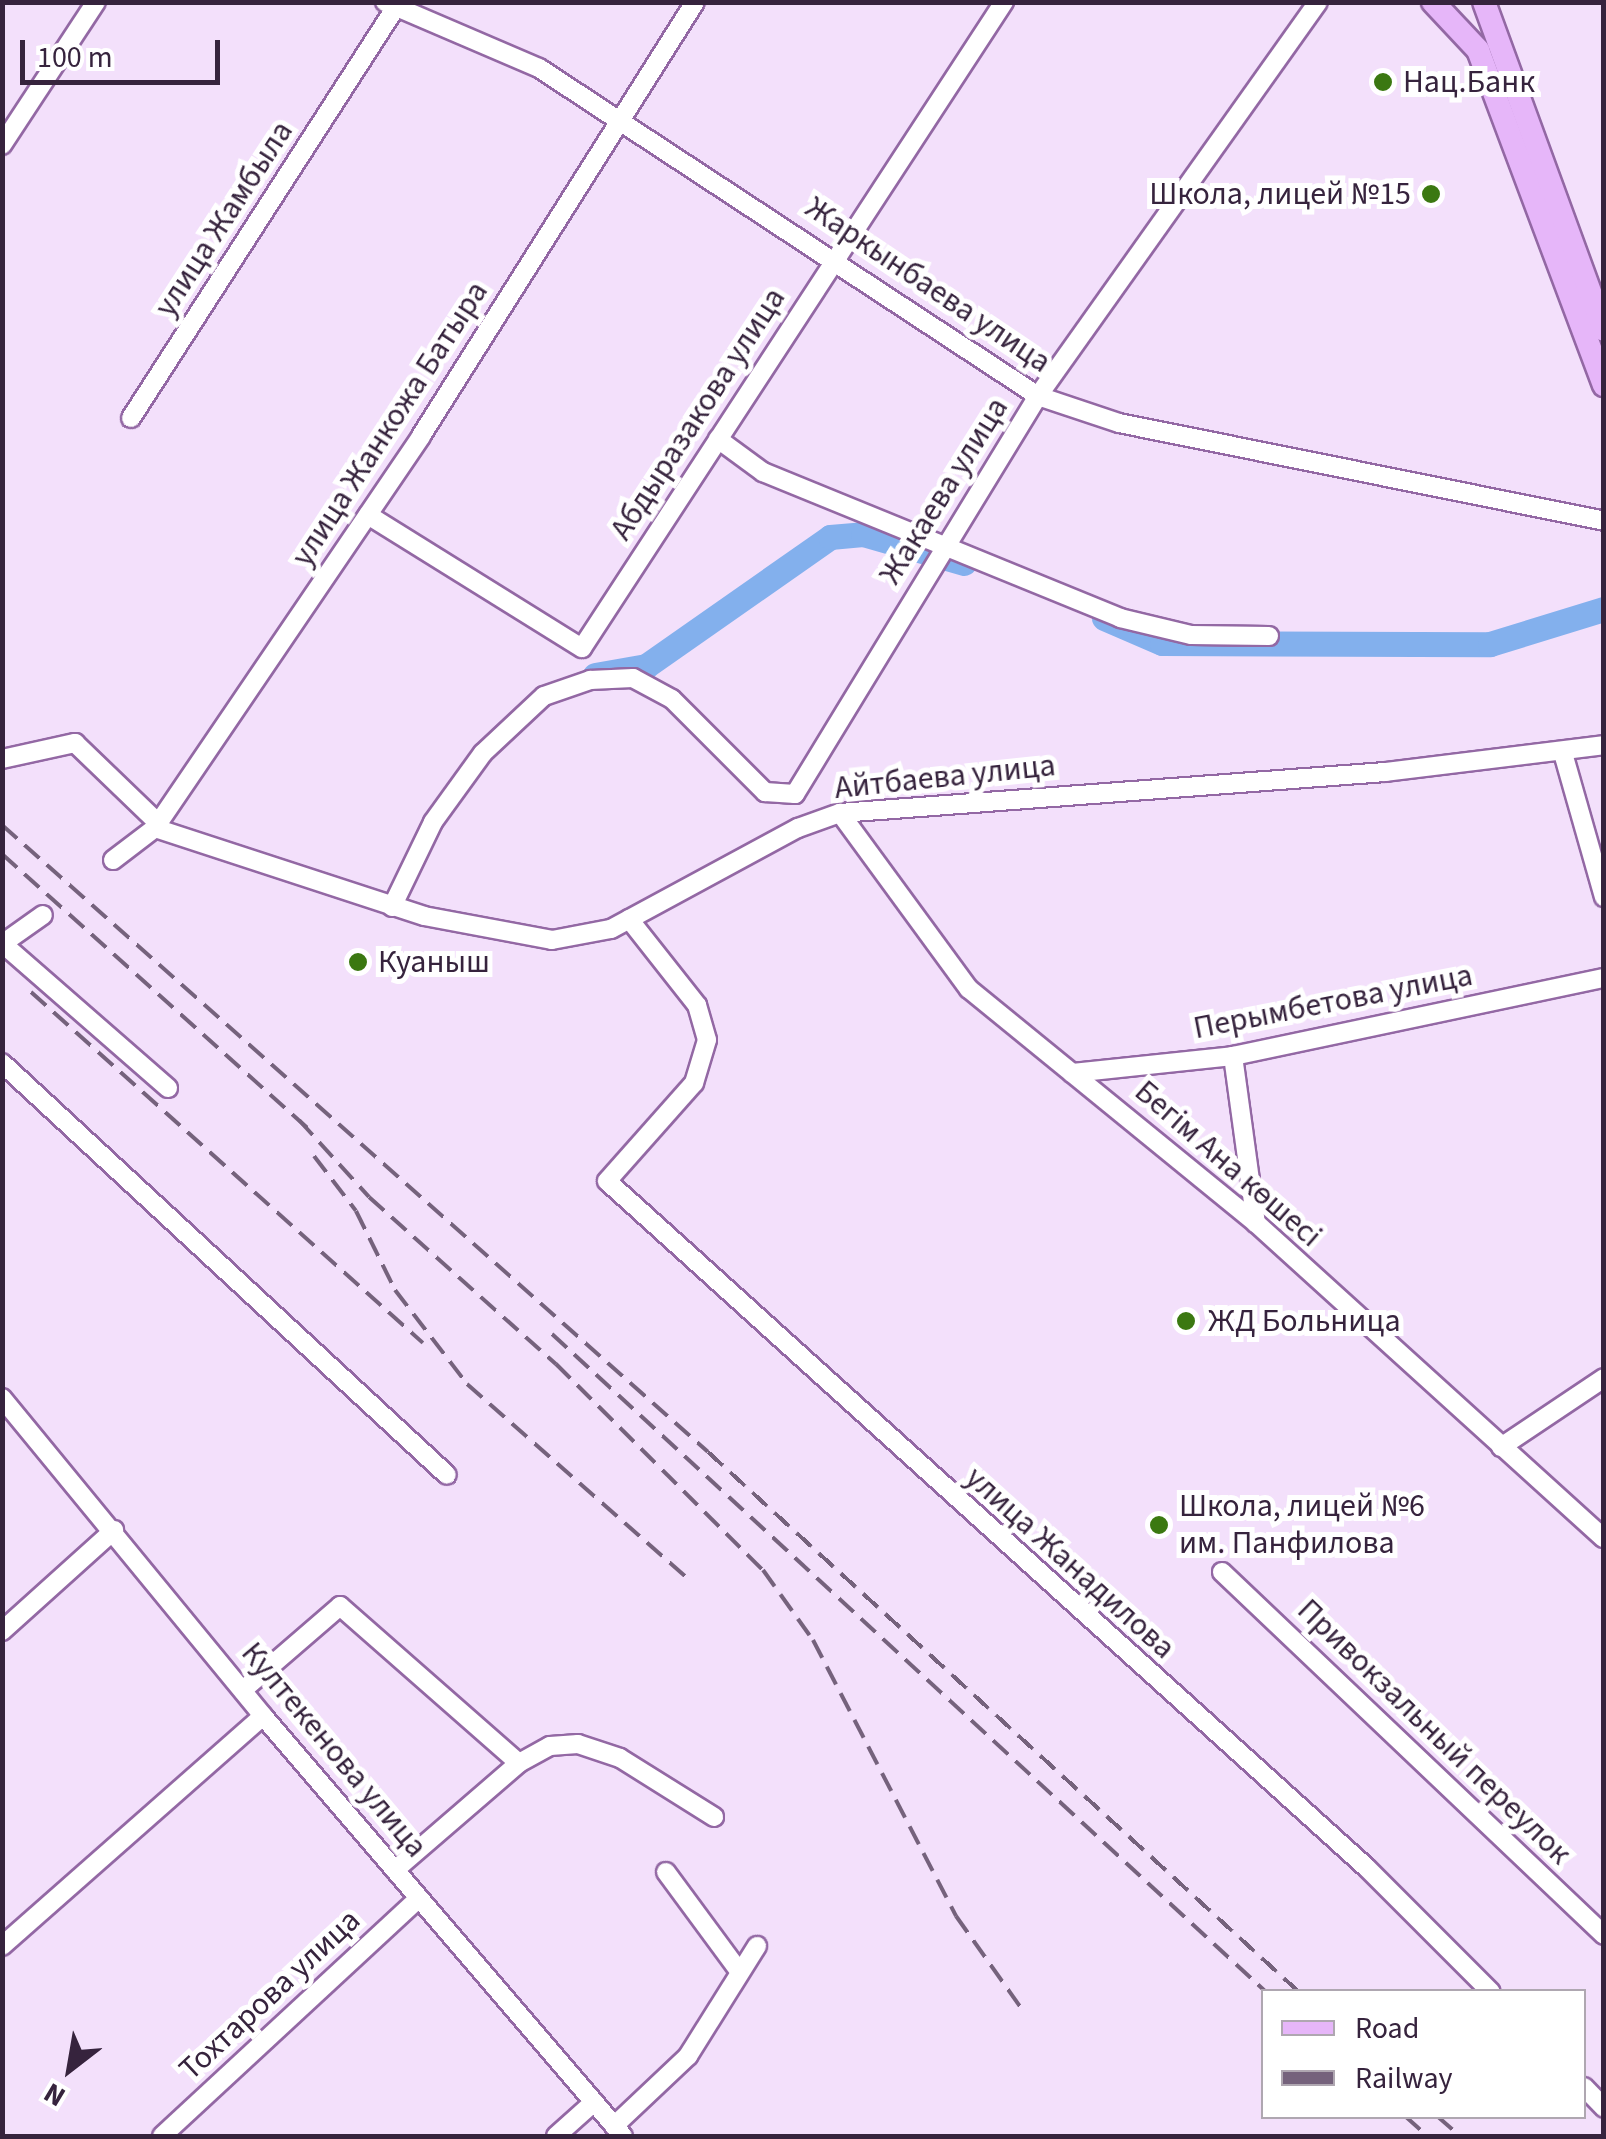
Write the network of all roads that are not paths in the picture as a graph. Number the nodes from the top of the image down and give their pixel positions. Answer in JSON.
{"nodes":[{"id":1,"x":96,"y":2,"type":"edge"},
{"id":2,"x":695,"y":2,"type":"edge"},
{"id":3,"x":1004,"y":2,"type":"edge"},
{"id":4,"x":1318,"y":2,"type":"edge"},
{"id":5,"x":1434,"y":2,"type":"edge"},
{"id":6,"x":1458,"y":2,"type":"edge"},
{"id":7,"x":1484,"y":2,"type":"edge"},
{"id":8,"x":393,"y":4,"type":"edge"},
{"id":9,"x":621,"y":119,"type":"junction"},
{"id":10,"x":2,"y":145,"type":"edge"},
{"id":11,"x":836,"y":258,"type":"junction"},
{"id":12,"x":1604,"y":330,"type":"edge"},
{"id":13,"x":1604,"y":385,"type":"edge"},
{"id":14,"x":1038,"y":396,"type":"junction"},
{"id":15,"x":131,"y":418,"type":"dead end"},
{"id":16,"x":718,"y":439,"type":"junction"},
{"id":17,"x":368,"y":515,"type":"junction"},
{"id":18,"x":1604,"y":521,"type":"edge"},
{"id":19,"x":942,"y":549,"type":"junction"},
{"id":20,"x":1268,"y":636,"type":"dead end"},
{"id":21,"x":1604,"y":744,"type":"edge"},
{"id":22,"x":1563,"y":753,"type":"junction"},
{"id":23,"x":2,"y":759,"type":"edge"},
{"id":24,"x":795,"y":794,"type":"junction"},
{"id":25,"x":840,"y":814,"type":"junction"},
{"id":26,"x":817,"y":822,"type":"junction"},
{"id":27,"x":156,"y":826,"type":"junction"},
{"id":28,"x":113,"y":860,"type":"dead end"},
{"id":29,"x":1604,"y":897,"type":"edge"},
{"id":30,"x":392,"y":907,"type":"junction"},
{"id":31,"x":44,"y":915,"type":"dead end"},
{"id":32,"x":629,"y":919,"type":"junction"},
{"id":33,"x":3,"y":944,"type":"edge"},
{"id":34,"x":1604,"y":978,"type":"edge"},
{"id":35,"x":1233,"y":1056,"type":"junction"},
{"id":36,"x":2,"y":1064,"type":"edge"},
{"id":37,"x":1072,"y":1072,"type":"junction"},
{"id":38,"x":168,"y":1088,"type":"dead end"},
{"id":39,"x":1256,"y":1222,"type":"junction"},
{"id":40,"x":1604,"y":1378,"type":"edge"},
{"id":41,"x":2,"y":1398,"type":"edge"},
{"id":42,"x":1500,"y":1447,"type":"junction"},
{"id":43,"x":447,"y":1474,"type":"dead end"},
{"id":44,"x":114,"y":1530,"type":"junction"},
{"id":45,"x":1604,"y":1538,"type":"edge"},
{"id":46,"x":1222,"y":1572,"type":"dead end"},
{"id":47,"x":2,"y":1631,"type":"edge"},
{"id":48,"x":244,"y":1690,"type":"junction"},
{"id":49,"x":262,"y":1716,"type":"junction"},
{"id":50,"x":519,"y":1763,"type":"junction"},
{"id":51,"x":714,"y":1817,"type":"dead end"},
{"id":52,"x":395,"y":1870,"type":"junction"},
{"id":53,"x":666,"y":1872,"type":"dead end"},
{"id":54,"x":419,"y":1898,"type":"junction"},
{"id":55,"x":1604,"y":1935,"type":"edge"},
{"id":56,"x":2,"y":1946,"type":"edge"},
{"id":57,"x":758,"y":1946,"type":"dead end"},
{"id":58,"x":740,"y":1971,"type":"junction"},
{"id":59,"x":1488,"y":1989,"type":"edge"},
{"id":60,"x":1586,"y":2089,"type":"edge"},
{"id":61,"x":594,"y":2102,"type":"junction"},
{"id":62,"x":1604,"y":2108,"type":"edge"},
{"id":63,"x":619,"y":2131,"type":"edge"},
{"id":64,"x":162,"y":2136,"type":"edge"},
{"id":65,"x":556,"y":2136,"type":"edge"}],
"edges":[{"from":1,"to":10,"type":"street"},
{"from":2,"to":9,"type":"street","name":"улица Жанкожа Батыра"},
{"from":3,"to":11,"type":"street","name":"Абдыразакова улица"},
{"from":4,"to":14,"type":"street","name":"Жакаева улица"},
{"from":5,"to":6,"type":"main road"},
{"from":5,"to":13,"type":"main road"},
{"from":7,"to":12,"type":"main road"},
{"from":8,"to":9,"type":"street","name":"Жаркынбаева улица"},
{"from":8,"to":15,"type":"street","name":"улица Жамбыла"},
{"from":9,"to":11,"type":"street","name":"Жаркынбаева улица"},
{"from":9,"to":17,"type":"street","name":"улица Жанкожа Батыра"},
{"from":11,"to":14,"type":"street","name":"Жаркынбаева улица"},
{"from":11,"to":16,"type":"street","name":"Абдыразакова улица"},
{"from":14,"to":18,"type":"street","name":"Жаркынбаева улица"},
{"from":14,"to":19,"type":"street","name":"Жакаева улица"},
{"from":16,"to":17,"type":"street","name":"Абдыразакова улица"},
{"from":16,"to":19,"type":"street"},
{"from":17,"to":27,"type":"street","name":"улица Жанкожа Батыра"},
{"from":19,"to":20,"type":"street"},
{"from":19,"to":24,"type":"street","name":"Жакаева улица"},
{"from":21,"to":22,"type":"street","name":"Айтбаева улица"},
{"from":22,"to":25,"type":"street","name":"Айтбаева улица"},
{"from":22,"to":29,"type":"street"},
{"from":23,"to":27,"type":"street"},
{"from":24,"to":26,"type":"street"},
{"from":24,"to":30,"type":"street"},
{"from":25,"to":26,"type":"street","name":"Айтбаева улица"},
{"from":25,"to":37,"type":"street","name":"Бегім Ана көшесі"},
{"from":26,"to":32,"type":"street","name":"Айтбаева улица"},
{"from":27,"to":28,"type":"street","name":"улица Жанкожа Батыра"},
{"from":27,"to":30,"type":"street","name":"Айтбаева улица"},
{"from":30,"to":32,"type":"street","name":"Айтбаева улица"},
{"from":31,"to":33,"type":"street"},
{"from":32,"to":59,"type":"street","name":"улица Жанадилова"},
{"from":33,"to":38,"type":"street"},
{"from":34,"to":35,"type":"street","name":"Перымбетова улица"},
{"from":35,"to":37,"type":"street","name":"Перымбетова улица"},
{"from":35,"to":39,"type":"street"},
{"from":36,"to":43,"type":"street"},
{"from":37,"to":39,"type":"street","name":"Бегім Ана көшесі"},
{"from":39,"to":42,"type":"street","name":"Бегім Ана көшесі"},
{"from":40,"to":42,"type":"street"},
{"from":41,"to":44,"type":"street","name":"Култекенова улица"},
{"from":42,"to":45,"type":"street","name":"Бегім Ана көшесі"},
{"from":44,"to":47,"type":"street"},
{"from":44,"to":48,"type":"street","name":"Култекенова улица"},
{"from":46,"to":55,"type":"street","name":"Привокзальный переулок"},
{"from":48,"to":49,"type":"street","name":"Култекенова улица"},
{"from":48,"to":50,"type":"street"},
{"from":49,"to":52,"type":"street","name":"Култекенова улица"},
{"from":49,"to":56,"type":"street"},
{"from":50,"to":51,"type":"street"},
{"from":50,"to":52,"type":"street"},
{"from":52,"to":54,"type":"street","name":"Култекенова улица"},
{"from":53,"to":58,"type":"street"},
{"from":54,"to":61,"type":"street","name":"Култекенова улица"},
{"from":54,"to":64,"type":"street","name":"Тохтарова улица"},
{"from":57,"to":58,"type":"street"},
{"from":58,"to":63,"type":"street"},
{"from":60,"to":62,"type":"street"},
{"from":61,"to":63,"type":"street","name":"Култекенова улица"},
{"from":61,"to":65,"type":"street"}]}
